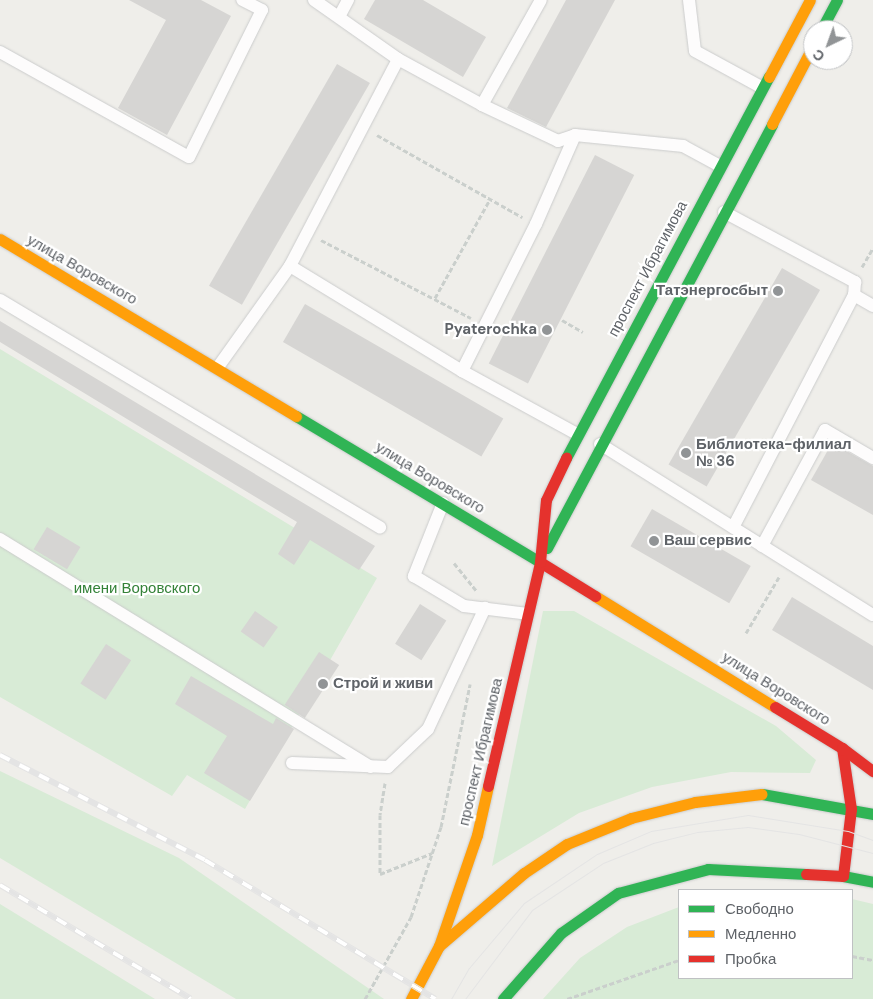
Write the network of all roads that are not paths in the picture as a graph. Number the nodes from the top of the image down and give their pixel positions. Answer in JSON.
{"nodes":[{"id":1,"x":242,"y":0,"type":"edge"},
{"id":2,"x":314,"y":0,"type":"edge"},
{"id":3,"x":348,"y":0,"type":"edge"},
{"id":4,"x":541,"y":0,"type":"edge"},
{"id":5,"x":689,"y":0,"type":"edge"},
{"id":6,"x":810,"y":0,"type":"edge"},
{"id":7,"x":838,"y":0,"type":"edge"},
{"id":8,"x":340,"y":15,"type":"junction"},
{"id":9,"x":827,"y":20,"type":"edge"},
{"id":10,"x":0,"y":52,"type":"edge"},
{"id":11,"x":398,"y":59,"type":"junction"},
{"id":12,"x":803,"y":65,"type":"edge"},
{"id":13,"x":763,"y":88,"type":"junction"},
{"id":14,"x":482,"y":105,"type":"junction"},
{"id":15,"x":574,"y":135,"type":"junction"},
{"id":16,"x":720,"y":166,"type":"junction"},
{"id":17,"x":724,"y":212,"type":"junction"},
{"id":18,"x":0,"y":239,"type":"edge"},
{"id":19,"x":290,"y":266,"type":"junction"},
{"id":20,"x":854,"y":295,"type":"junction"},
{"id":21,"x":0,"y":300,"type":"edge"},
{"id":22,"x":873,"y":306,"type":"edge"},
{"id":23,"x":218,"y":367,"type":"junction"},
{"id":24,"x":462,"y":371,"type":"junction"},
{"id":25,"x":577,"y":434,"type":"junction"},
{"id":26,"x":600,"y":444,"type":"junction"},
{"id":27,"x":873,"y":458,"type":"edge"},
{"id":28,"x":443,"y":503,"type":"junction"},
{"id":29,"x":380,"y":526,"type":"dead end"},
{"id":30,"x":733,"y":527,"type":"junction"},
{"id":31,"x":0,"y":540,"type":"edge"},
{"id":32,"x":762,"y":546,"type":"junction"},
{"id":33,"x":540,"y":562,"type":"junction"},
{"id":34,"x":485,"y":608,"type":"junction"},
{"id":35,"x":528,"y":614,"type":"junction"},
{"id":36,"x":873,"y":615,"type":"edge"},
{"id":37,"x":842,"y":748,"type":"junction"},
{"id":38,"x":292,"y":763,"type":"dead end"},
{"id":39,"x":370,"y":767,"type":"junction"},
{"id":40,"x":873,"y":771,"type":"edge"},
{"id":41,"x":851,"y":809,"type":"junction"},
{"id":42,"x":873,"y":814,"type":"edge"},
{"id":43,"x":843,"y":876,"type":"junction"},
{"id":44,"x":873,"y":882,"type":"edge"},
{"id":45,"x":439,"y":946,"type":"junction"},
{"id":46,"x":411,"y":999,"type":"edge"},
{"id":47,"x":503,"y":999,"type":"edge"}],
"edges":[{"from":1,"to":10,"type":"lane"},
{"from":2,"to":8,"type":"lane"},
{"from":3,"to":8,"type":"lane"},
{"from":4,"to":14,"type":"lane"},
{"from":5,"to":13,"type":"lane"},
{"from":6,"to":13,"type":"main road","name":"проспект Ибрагимова"},
{"from":7,"to":9,"type":"main road"},
{"from":8,"to":11,"type":"lane"},
{"from":11,"to":14,"type":"lane"},
{"from":11,"to":19,"type":"lane"},
{"from":12,"to":17,"type":"main road","name":"проспект Ибрагимова"},
{"from":13,"to":16,"type":"main road","name":"проспект Ибрагимова"},
{"from":14,"to":15,"type":"lane"},
{"from":15,"to":16,"type":"lane"},
{"from":15,"to":24,"type":"lane"},
{"from":16,"to":25,"type":"main road","name":"проспект Ибрагимова"},
{"from":17,"to":20,"type":"lane"},
{"from":17,"to":26,"type":"main road","name":"проспект Ибрагимова"},
{"from":18,"to":23,"type":"main road","name":"улица Воровского"},
{"from":19,"to":23,"type":"lane"},
{"from":19,"to":24,"type":"lane"},
{"from":20,"to":22,"type":"lane"},
{"from":20,"to":30,"type":"lane"},
{"from":21,"to":29,"type":"lane"},
{"from":23,"to":28,"type":"main road","name":"улица Воровского"},
{"from":24,"to":25,"type":"lane"},
{"from":25,"to":33,"type":"main road","name":"проспект Ибрагимова"},
{"from":26,"to":30,"type":"lane"},
{"from":26,"to":33,"type":"main road","name":"проспект Ибрагимова"},
{"from":27,"to":32,"type":"lane"},
{"from":28,"to":33,"type":"main road","name":"улица Воровского"},
{"from":28,"to":34,"type":"lane"},
{"from":30,"to":32,"type":"lane"},
{"from":31,"to":39,"type":"lane"},
{"from":32,"to":36,"type":"lane"},
{"from":33,"to":35,"type":"main road","name":"проспект Ибрагимова"},
{"from":33,"to":37,"type":"main road","name":"улица Воровского"},
{"from":34,"to":35,"type":"lane"},
{"from":34,"to":39,"type":"lane"},
{"from":35,"to":45,"type":"main road","name":"проспект Ибрагимова"},
{"from":37,"to":40,"type":"main road","name":"улица Воровского"},
{"from":37,"to":41,"type":"main road"},
{"from":38,"to":39,"type":"lane"},
{"from":41,"to":42,"type":"main road"},
{"from":41,"to":43,"type":"main road"},
{"from":41,"to":45,"type":"main road"},
{"from":43,"to":44,"type":"main road"},
{"from":43,"to":47,"type":"main road"},
{"from":45,"to":46,"type":"main road"}]}
